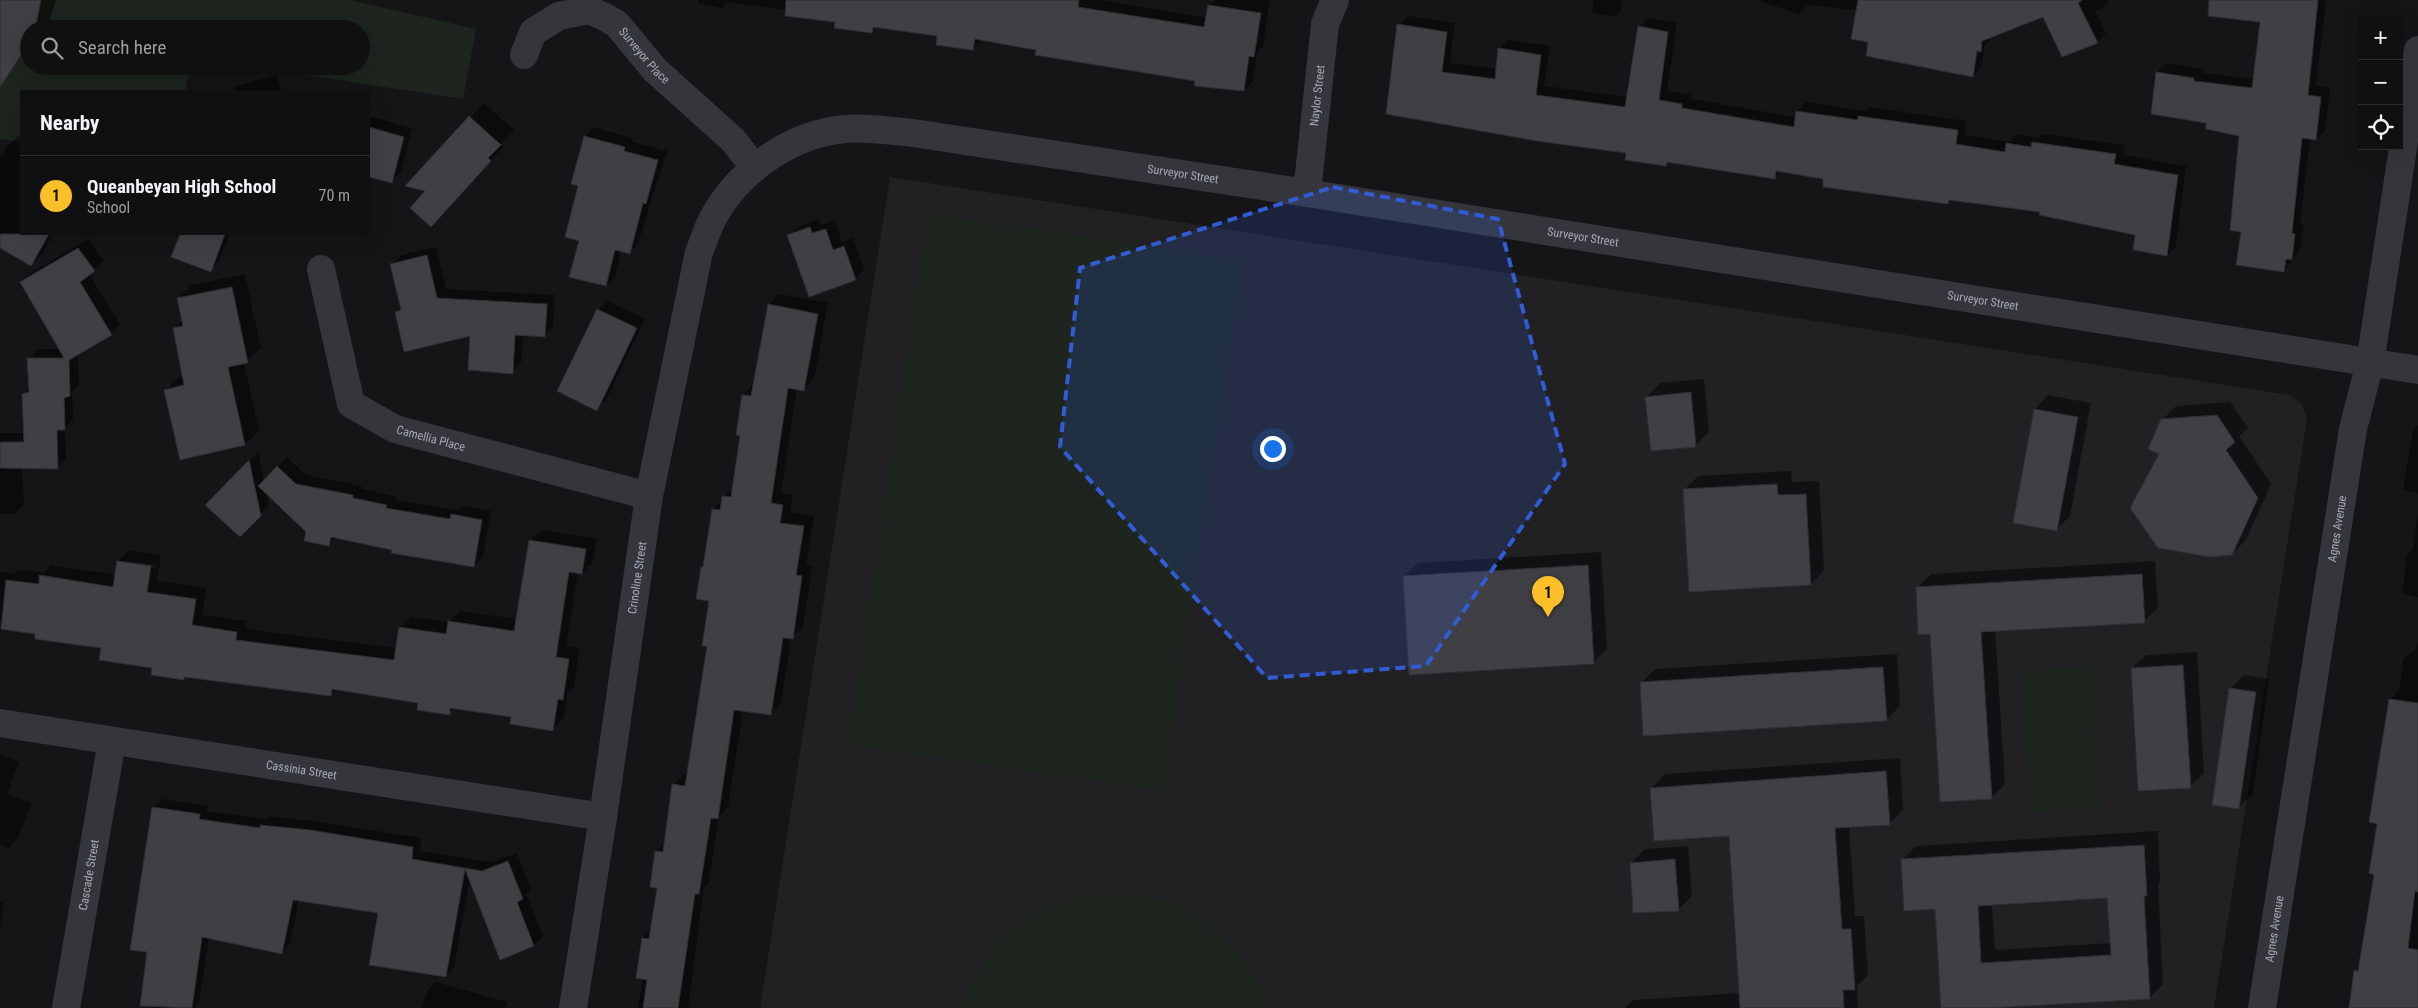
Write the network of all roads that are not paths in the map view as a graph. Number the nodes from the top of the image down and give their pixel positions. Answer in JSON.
{"nodes":[{"id":1,"x":1335,"y":0,"type":"edge"},
{"id":2,"x":2418,"y":50,"type":"edge"},
{"id":3,"x":524,"y":55,"type":"dead end"},
{"id":4,"x":755,"y":168,"type":"junction"},
{"id":5,"x":1307,"y":193,"type":"junction"},
{"id":6,"x":321,"y":269,"type":"dead end"},
{"id":7,"x":2370,"y":363,"type":"junction"},
{"id":8,"x":2418,"y":370,"type":"edge"},
{"id":9,"x":649,"y":496,"type":"junction"},
{"id":10,"x":0,"y":723,"type":"edge"},
{"id":11,"x":112,"y":741,"type":"junction"},
{"id":12,"x":604,"y":817,"type":"junction"},
{"id":13,"x":66,"y":1008,"type":"edge"},
{"id":14,"x":573,"y":1008,"type":"edge"},
{"id":15,"x":2262,"y":1008,"type":"edge"}],
"edges":[{"from":1,"to":5,"type":"street","name":"Naylor Street"},
{"from":2,"to":7,"type":"street","name":"Agnes Avenue"},
{"from":3,"to":4,"type":"street","name":"Surveyor Place"},
{"from":4,"to":5,"type":"street","name":"Surveyor Street"},
{"from":4,"to":9,"type":"street","name":"Crinoline Street"},
{"from":5,"to":7,"type":"street","name":"Surveyor Street"},
{"from":6,"to":9,"type":"street","name":"Camellia Place"},
{"from":7,"to":8,"type":"street","name":"Surveyor Street"},
{"from":7,"to":15,"type":"street","name":"Agnes Avenue"},
{"from":9,"to":12,"type":"street","name":"Crinoline Street"},
{"from":10,"to":11,"type":"street","name":"Cassinia Street"},
{"from":11,"to":12,"type":"street","name":"Cassinia Street"},
{"from":11,"to":13,"type":"street","name":"Cascade Street"},
{"from":12,"to":14,"type":"street","name":"Crinoline Street"}]}
